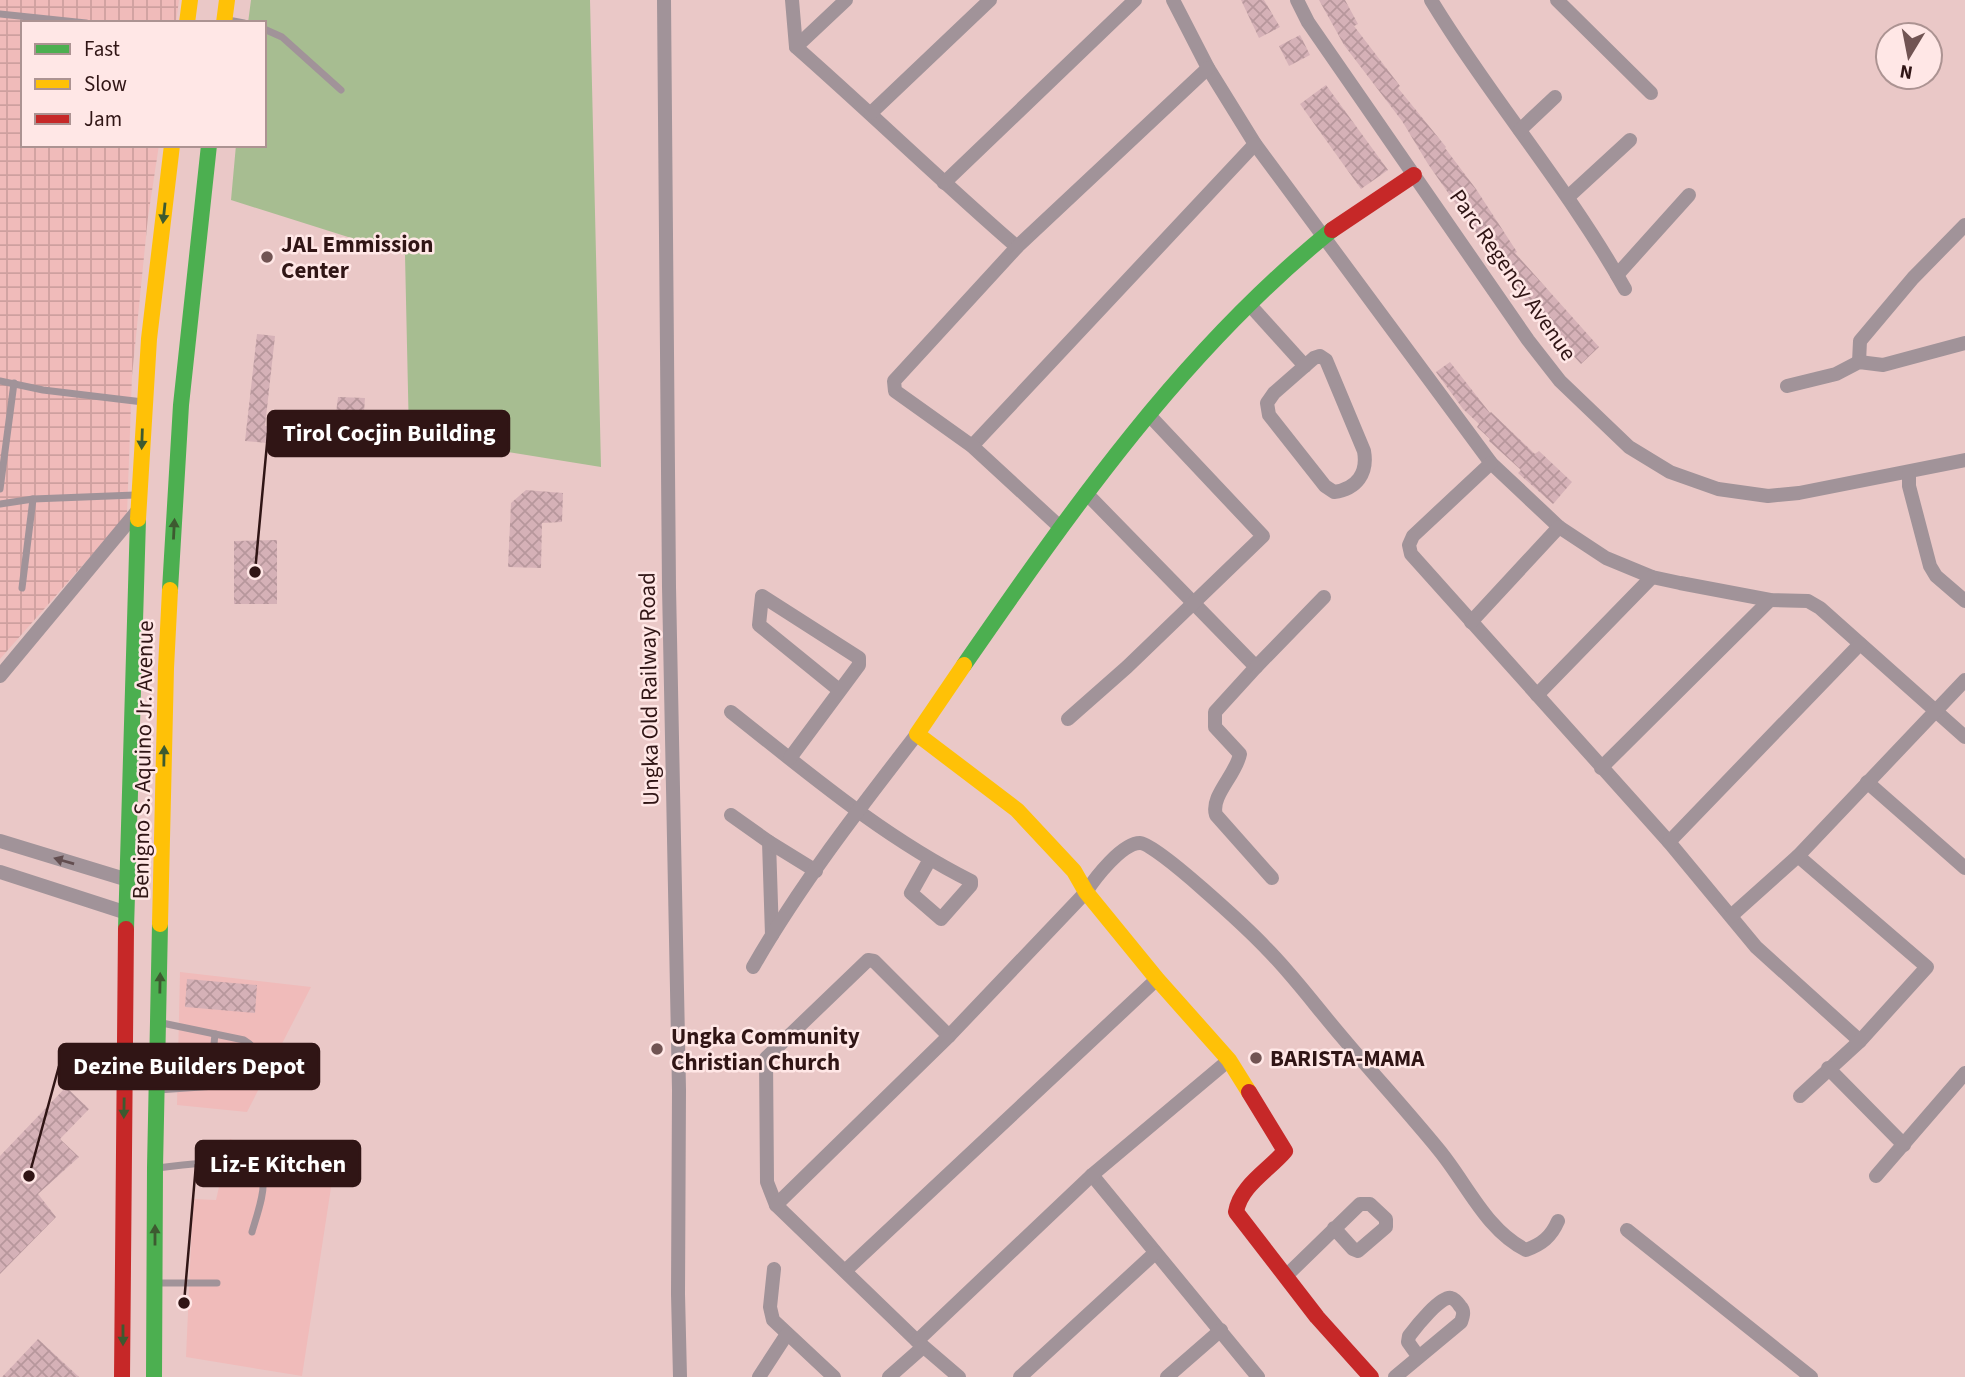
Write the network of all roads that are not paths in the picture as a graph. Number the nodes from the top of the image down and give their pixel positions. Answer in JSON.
{"nodes":[{"id":1,"x":190,"y":0,"type":"edge"},
{"id":2,"x":226,"y":0,"type":"edge"},
{"id":3,"x":664,"y":0,"type":"edge"},
{"id":4,"x":792,"y":0,"type":"edge"},
{"id":5,"x":846,"y":0,"type":"edge"},
{"id":6,"x":990,"y":0,"type":"edge"},
{"id":7,"x":1135,"y":0,"type":"edge"},
{"id":8,"x":1173,"y":0,"type":"edge"},
{"id":9,"x":1297,"y":0,"type":"edge"},
{"id":10,"x":1431,"y":0,"type":"edge"},
{"id":11,"x":1563,"y":2,"type":"edge"},
{"id":12,"x":0,"y":14,"type":"edge"},
{"id":13,"x":67,"y":21,"type":"edge"},
{"id":14,"x":187,"y":21,"type":"edge"},
{"id":15,"x":224,"y":21,"type":"edge"},
{"id":16,"x":266,"y":30,"type":"edge"},
{"id":17,"x":796,"y":47,"type":"junction"},
{"id":18,"x":1208,"y":68,"type":"junction"},
{"id":19,"x":341,"y":90,"type":"dead end"},
{"id":20,"x":1651,"y":93,"type":"dead end"},
{"id":21,"x":1555,"y":97,"type":"dead end"},
{"id":22,"x":871,"y":113,"type":"junction"},
{"id":23,"x":1520,"y":130,"type":"junction"},
{"id":24,"x":1630,"y":140,"type":"dead end"},
{"id":25,"x":1255,"y":144,"type":"junction"},
{"id":26,"x":172,"y":147,"type":"edge"},
{"id":27,"x":209,"y":147,"type":"edge"},
{"id":28,"x":1414,"y":175,"type":"junction"},
{"id":29,"x":944,"y":183,"type":"junction"},
{"id":30,"x":1689,"y":195,"type":"dead end"},
{"id":31,"x":1568,"y":197,"type":"junction"},
{"id":32,"x":1965,"y":225,"type":"edge"},
{"id":33,"x":1324,"y":236,"type":"junction"},
{"id":34,"x":1017,"y":247,"type":"junction"},
{"id":35,"x":1617,"y":275,"type":"junction"},
{"id":36,"x":1625,"y":289,"type":"dead end"},
{"id":37,"x":1249,"y":304,"type":"junction"},
{"id":38,"x":1965,"y":343,"type":"edge"},
{"id":39,"x":1859,"y":362,"type":"junction"},
{"id":40,"x":1305,"y":366,"type":"junction"},
{"id":41,"x":0,"y":381,"type":"edge"},
{"id":42,"x":13,"y":383,"type":"junction"},
{"id":43,"x":1787,"y":386,"type":"dead end"},
{"id":44,"x":144,"y":402,"type":"junction"},
{"id":45,"x":1149,"y":415,"type":"junction"},
{"id":46,"x":972,"y":446,"type":"junction"},
{"id":47,"x":1965,"y":460,"type":"edge"},
{"id":48,"x":1490,"y":463,"type":"junction"},
{"id":49,"x":1909,"y":472,"type":"junction"},
{"id":50,"x":0,"y":489,"type":"edge"},
{"id":51,"x":1086,"y":493,"type":"junction"},
{"id":52,"x":33,"y":499,"type":"junction"},
{"id":53,"x":140,"y":501,"type":"junction"},
{"id":54,"x":0,"y":504,"type":"edge"},
{"id":55,"x":1559,"y":527,"type":"junction"},
{"id":56,"x":1061,"y":528,"type":"junction"},
{"id":57,"x":1653,"y":577,"type":"junction"},
{"id":58,"x":22,"y":589,"type":"dead end"},
{"id":59,"x":1324,"y":597,"type":"dead end"},
{"id":60,"x":1770,"y":600,"type":"junction"},
{"id":61,"x":1194,"y":601,"type":"junction"},
{"id":62,"x":1965,"y":601,"type":"edge"},
{"id":63,"x":1471,"y":622,"type":"junction"},
{"id":64,"x":1860,"y":644,"type":"junction"},
{"id":65,"x":132,"y":667,"type":"junction"},
{"id":66,"x":1256,"y":667,"type":"junction"},
{"id":67,"x":166,"y":668,"type":"junction"},
{"id":68,"x":0,"y":676,"type":"edge"},
{"id":69,"x":1965,"y":680,"type":"edge"},
{"id":70,"x":839,"y":690,"type":"junction"},
{"id":71,"x":1536,"y":695,"type":"junction"},
{"id":72,"x":1935,"y":710,"type":"junction"},
{"id":73,"x":731,"y":712,"type":"dead end"},
{"id":74,"x":1068,"y":719,"type":"dead end"},
{"id":75,"x":916,"y":734,"type":"junction"},
{"id":76,"x":1965,"y":737,"type":"edge"},
{"id":77,"x":790,"y":758,"type":"junction"},
{"id":78,"x":1601,"y":768,"type":"junction"},
{"id":79,"x":1867,"y":782,"type":"junction"},
{"id":80,"x":858,"y":810,"type":"junction"},
{"id":81,"x":731,"y":815,"type":"dead end"},
{"id":82,"x":0,"y":841,"type":"edge"},
{"id":83,"x":769,"y":842,"type":"junction"},
{"id":84,"x":1669,"y":842,"type":"junction"},
{"id":85,"x":1798,"y":856,"type":"junction"},
{"id":86,"x":929,"y":861,"type":"dead end"},
{"id":87,"x":1965,"y":868,"type":"edge"},
{"id":88,"x":816,"y":871,"type":"junction"},
{"id":89,"x":0,"y":872,"type":"edge"},
{"id":90,"x":1272,"y":878,"type":"dead end"},
{"id":91,"x":128,"y":880,"type":"junction"},
{"id":92,"x":1086,"y":892,"type":"junction"},
{"id":93,"x":127,"y":913,"type":"junction"},
{"id":94,"x":1731,"y":916,"type":"junction"},
{"id":95,"x":772,"y":935,"type":"junction"},
{"id":96,"x":753,"y":967,"type":"dead end"},
{"id":97,"x":1157,"y":979,"type":"junction"},
{"id":98,"x":159,"y":1023,"type":"junction"},
{"id":99,"x":215,"y":1034,"type":"junction"},
{"id":100,"x":949,"y":1036,"type":"junction"},
{"id":101,"x":1860,"y":1041,"type":"junction"},
{"id":102,"x":213,"y":1054,"type":"dead end"},
{"id":103,"x":1229,"y":1060,"type":"junction"},
{"id":104,"x":1828,"y":1068,"type":"junction"},
{"id":105,"x":210,"y":1072,"type":"dead end"},
{"id":106,"x":1965,"y":1073,"type":"edge"},
{"id":107,"x":209,"y":1086,"type":"junction"},
{"id":108,"x":157,"y":1090,"type":"junction"},
{"id":109,"x":1800,"y":1096,"type":"dead end"},
{"id":110,"x":1904,"y":1144,"type":"junction"},
{"id":111,"x":155,"y":1168,"type":"junction"},
{"id":112,"x":1093,"y":1175,"type":"junction"},
{"id":113,"x":1876,"y":1176,"type":"dead end"},
{"id":114,"x":776,"y":1205,"type":"junction"},
{"id":115,"x":1558,"y":1221,"type":"dead end"},
{"id":116,"x":1334,"y":1227,"type":"dead end"},
{"id":117,"x":1627,"y":1230,"type":"dead end"},
{"id":118,"x":252,"y":1232,"type":"dead end"},
{"id":119,"x":1155,"y":1253,"type":"junction"},
{"id":120,"x":774,"y":1269,"type":"dead end"},
{"id":121,"x":846,"y":1270,"type":"junction"},
{"id":122,"x":1286,"y":1276,"type":"junction"},
{"id":123,"x":155,"y":1283,"type":"junction"},
{"id":124,"x":218,"y":1283,"type":"dead end"},
{"id":125,"x":1221,"y":1330,"type":"junction"},
{"id":126,"x":787,"y":1334,"type":"junction"},
{"id":127,"x":920,"y":1344,"type":"junction"},
{"id":128,"x":1418,"y":1356,"type":"dead end"},
{"id":129,"x":122,"y":1377,"type":"edge"},
{"id":130,"x":154,"y":1377,"type":"edge"},
{"id":131,"x":680,"y":1377,"type":"edge"},
{"id":132,"x":760,"y":1377,"type":"edge"},
{"id":133,"x":834,"y":1377,"type":"edge"},
{"id":134,"x":889,"y":1377,"type":"edge"},
{"id":135,"x":959,"y":1377,"type":"edge"},
{"id":136,"x":1020,"y":1377,"type":"edge"},
{"id":137,"x":1167,"y":1377,"type":"edge"},
{"id":138,"x":1258,"y":1377,"type":"edge"},
{"id":139,"x":1371,"y":1377,"type":"edge"},
{"id":140,"x":1395,"y":1377,"type":"edge"},
{"id":141,"x":1811,"y":1377,"type":"edge"}],
"edges":[{"from":1,"to":14,"type":"main road"},
{"from":2,"to":15,"type":"main road"},
{"from":3,"to":131,"type":"street","name":"Ungka Old Railway Road"},
{"from":4,"to":17,"type":"street"},
{"from":5,"to":17,"type":"street"},
{"from":6,"to":22,"type":"street"},
{"from":7,"to":29,"type":"street"},
{"from":8,"to":18,"type":"street"},
{"from":9,"to":28,"type":"street","name":"Parc Regency Avenue"},
{"from":10,"to":23,"type":"street"},
{"from":11,"to":20,"type":"street"},
{"from":12,"to":13,"type":"lane"},
{"from":16,"to":19,"type":"lane"},
{"from":17,"to":22,"type":"street"},
{"from":18,"to":25,"type":"street"},
{"from":18,"to":34,"type":"street"},
{"from":21,"to":23,"type":"street"},
{"from":22,"to":29,"type":"street"},
{"from":23,"to":31,"type":"street"},
{"from":24,"to":31,"type":"street"},
{"from":25,"to":33,"type":"street"},
{"from":25,"to":46,"type":"street"},
{"from":26,"to":44,"type":"main road","name":"Benigno S. Aquino Jr. Avenue","one_way":true},
{"from":67,"to":27,"type":"main road","name":"Benigno S. Aquino Jr. Avenue","one_way":true},
{"from":28,"to":33,"type":"main road"},
{"from":28,"to":49,"type":"street","name":"Parc Regency Avenue"},
{"from":29,"to":34,"type":"street"},
{"from":30,"to":35,"type":"street"},
{"from":31,"to":35,"type":"street"},
{"from":32,"to":39,"type":"street"},
{"from":33,"to":37,"type":"main road"},
{"from":33,"to":48,"type":"street"},
{"from":34,"to":46,"type":"street"},
{"from":35,"to":36,"type":"street"},
{"from":37,"to":40,"type":"street"},
{"from":37,"to":45,"type":"main road"},
{"from":38,"to":39,"type":"street"},
{"from":39,"to":43,"type":"street"},
{"from":40,"to":40,"type":"street"},
{"from":41,"to":42,"type":"lane"},
{"from":42,"to":44,"type":"lane"},
{"from":42,"to":50,"type":"lane"},
{"from":44,"to":53,"type":"main road","name":"Benigno S. Aquino Jr. Avenue","one_way":true},
{"from":45,"to":51,"type":"main road"},
{"from":45,"to":61,"type":"street"},
{"from":46,"to":56,"type":"street"},
{"from":47,"to":49,"type":"street","name":"Parc Regency Avenue"},
{"from":48,"to":55,"type":"street"},
{"from":48,"to":63,"type":"street"},
{"from":49,"to":62,"type":"street"},
{"from":51,"to":56,"type":"main road"},
{"from":51,"to":61,"type":"street"},
{"from":52,"to":53,"type":"lane"},
{"from":52,"to":54,"type":"lane"},
{"from":52,"to":58,"type":"lane"},
{"from":53,"to":65,"type":"main road","name":"Benigno S. Aquino Jr. Avenue"},
{"from":53,"to":68,"type":"street"},
{"from":55,"to":57,"type":"street"},
{"from":55,"to":63,"type":"street"},
{"from":56,"to":75,"type":"main road"},
{"from":57,"to":60,"type":"street"},
{"from":57,"to":71,"type":"street"},
{"from":59,"to":66,"type":"street"},
{"from":60,"to":64,"type":"street"},
{"from":60,"to":78,"type":"street"},
{"from":61,"to":66,"type":"street"},
{"from":61,"to":74,"type":"street"},
{"from":63,"to":71,"type":"street"},
{"from":64,"to":72,"type":"street"},
{"from":64,"to":84,"type":"street"},
{"from":65,"to":67,"type":"main road"},
{"from":65,"to":91,"type":"main road","name":"Benigno S. Aquino Jr. Avenue"},
{"from":66,"to":90,"type":"street"},
{"from":98,"to":67,"type":"main road","name":"Benigno S. Aquino Jr. Avenue","one_way":true},
{"from":69,"to":72,"type":"street"},
{"from":70,"to":70,"type":"street"},
{"from":70,"to":77,"type":"street"},
{"from":71,"to":78,"type":"street"},
{"from":72,"to":76,"type":"street"},
{"from":72,"to":79,"type":"street"},
{"from":73,"to":77,"type":"street"},
{"from":75,"to":80,"type":"street"},
{"from":75,"to":92,"type":"main road"},
{"from":77,"to":80,"type":"street"},
{"from":78,"to":84,"type":"street"},
{"from":79,"to":85,"type":"street"},
{"from":79,"to":87,"type":"street"},
{"from":80,"to":86,"type":"street"},
{"from":80,"to":88,"type":"street"},
{"from":81,"to":83,"type":"street"},
{"from":91,"to":82,"type":"street","one_way":true},
{"from":83,"to":88,"type":"street"},
{"from":83,"to":95,"type":"street"},
{"from":84,"to":94,"type":"street"},
{"from":85,"to":94,"type":"street"},
{"from":85,"to":101,"type":"street"},
{"from":88,"to":95,"type":"street"},
{"from":89,"to":93,"type":"street"},
{"from":91,"to":93,"type":"main road","name":"Benigno S. Aquino Jr. Avenue"},
{"from":92,"to":97,"type":"main road"},
{"from":92,"to":100,"type":"street"},
{"from":92,"to":115,"type":"street"},
{"from":93,"to":129,"type":"main road","name":"Benigno S. Aquino Jr. Avenue","one_way":true},
{"from":94,"to":101,"type":"street"},
{"from":95,"to":96,"type":"street"},
{"from":97,"to":103,"type":"main road"},
{"from":97,"to":121,"type":"street"},
{"from":98,"to":99,"type":"lane"},
{"from":98,"to":108,"type":"main road","name":"Benigno S. Aquino Jr. Avenue"},
{"from":99,"to":102,"type":"lane"},
{"from":99,"to":107,"type":"lane"},
{"from":100,"to":114,"type":"street"},
{"from":100,"to":114,"type":"street"},
{"from":101,"to":104,"type":"street"},
{"from":103,"to":112,"type":"street"},
{"from":103,"to":122,"type":"main road"},
{"from":104,"to":109,"type":"street"},
{"from":104,"to":110,"type":"street"},
{"from":105,"to":107,"type":"lane"},
{"from":106,"to":110,"type":"street"},
{"from":107,"to":108,"type":"lane"},
{"from":108,"to":111,"type":"main road","name":"Benigno S. Aquino Jr. Avenue"},
{"from":110,"to":113,"type":"street"},
{"from":111,"to":118,"type":"lane"},
{"from":123,"to":111,"type":"main road","name":"Benigno S. Aquino Jr. Avenue","one_way":true},
{"from":112,"to":119,"type":"street"},
{"from":112,"to":127,"type":"street"},
{"from":114,"to":121,"type":"street"},
{"from":116,"to":122,"type":"street"},
{"from":117,"to":141,"type":"street"},
{"from":119,"to":125,"type":"street"},
{"from":119,"to":136,"type":"street"},
{"from":120,"to":126,"type":"street"},
{"from":121,"to":127,"type":"street"},
{"from":122,"to":139,"type":"main road"},
{"from":123,"to":124,"type":"lane"},
{"from":123,"to":130,"type":"main road","name":"Benigno S. Aquino Jr. Avenue"},
{"from":125,"to":137,"type":"street"},
{"from":125,"to":138,"type":"street"},
{"from":126,"to":132,"type":"street"},
{"from":126,"to":133,"type":"street"},
{"from":127,"to":134,"type":"street"},
{"from":127,"to":135,"type":"street"},
{"from":128,"to":140,"type":"street"}]}
